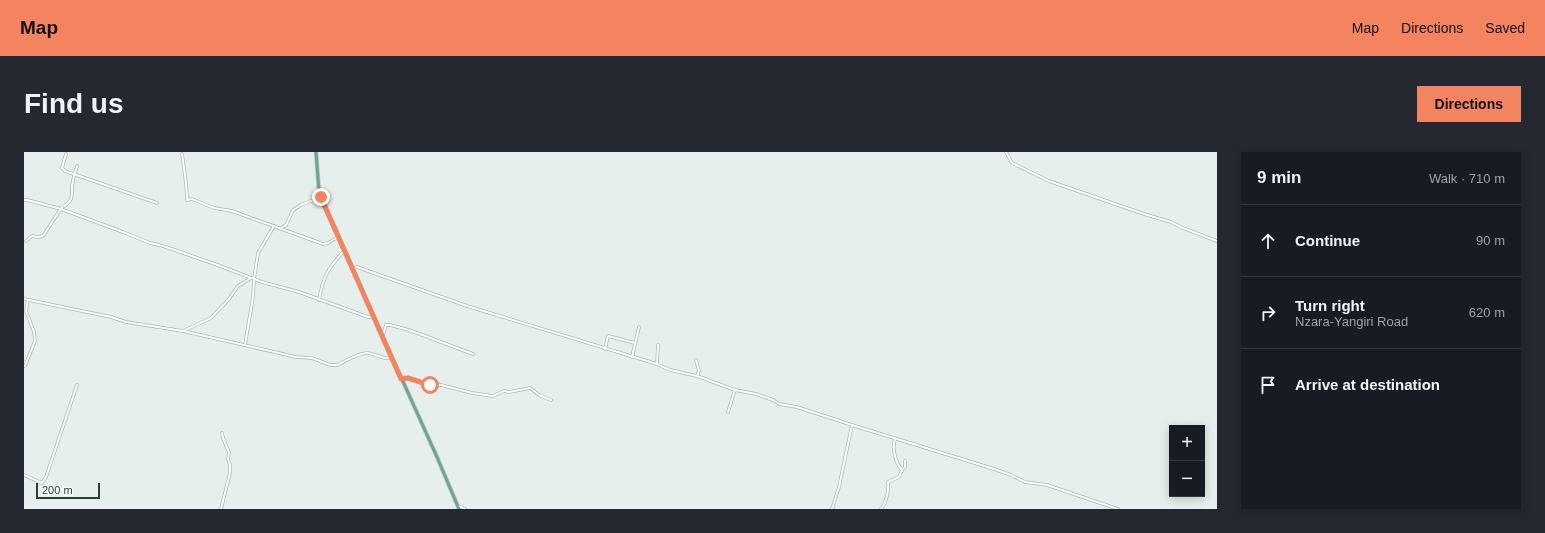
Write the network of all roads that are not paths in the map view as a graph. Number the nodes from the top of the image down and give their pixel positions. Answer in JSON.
{"nodes":[{"id":1,"x":316,"y":152,"type":"edge"},
{"id":2,"x":1006,"y":152,"type":"edge"},
{"id":3,"x":66,"y":154,"type":"dead end"},
{"id":4,"x":182,"y":154,"type":"dead end"},
{"id":5,"x":77,"y":166,"type":"dead end"},
{"id":6,"x":75,"y":175,"type":"junction"},
{"id":7,"x":320,"y":193,"type":"junction"},
{"id":8,"x":24,"y":200,"type":"edge"},
{"id":9,"x":157,"y":202,"type":"dead end"},
{"id":10,"x":61,"y":210,"type":"junction"},
{"id":11,"x":286,"y":225,"type":"junction"},
{"id":12,"x":274,"y":226,"type":"junction"},
{"id":13,"x":280,"y":228,"type":"junction"},
{"id":14,"x":285,"y":230,"type":"junction"},
{"id":15,"x":338,"y":236,"type":"junction"},
{"id":16,"x":26,"y":241,"type":"dead end"},
{"id":17,"x":1217,"y":241,"type":"edge"},
{"id":18,"x":344,"y":251,"type":"junction"},
{"id":19,"x":352,"y":270,"type":"junction"},
{"id":20,"x":253,"y":279,"type":"junction"},
{"id":21,"x":24,"y":299,"type":"edge"},
{"id":22,"x":28,"y":300,"type":"junction"},
{"id":23,"x":319,"y":300,"type":"junction"},
{"id":24,"x":373,"y":316,"type":"junction"},
{"id":25,"x":639,"y":327,"type":"dead end"},
{"id":26,"x":183,"y":331,"type":"junction"},
{"id":27,"x":382,"y":336,"type":"junction"},
{"id":28,"x":635,"y":343,"type":"junction"},
{"id":29,"x":245,"y":345,"type":"junction"},
{"id":30,"x":658,"y":345,"type":"dead end"},
{"id":31,"x":605,"y":349,"type":"junction"},
{"id":32,"x":474,"y":354,"type":"dead end"},
{"id":33,"x":392,"y":357,"type":"junction"},
{"id":34,"x":632,"y":357,"type":"junction"},
{"id":35,"x":696,"y":360,"type":"dead end"},
{"id":36,"x":657,"y":364,"type":"junction"},
{"id":37,"x":25,"y":366,"type":"dead end"},
{"id":38,"x":697,"y":376,"type":"junction"},
{"id":39,"x":401,"y":379,"type":"junction"},
{"id":40,"x":77,"y":385,"type":"dead end"},
{"id":41,"x":735,"y":390,"type":"junction"},
{"id":42,"x":551,"y":400,"type":"dead end"},
{"id":43,"x":728,"y":412,"type":"dead end"},
{"id":44,"x":852,"y":425,"type":"junction"},
{"id":45,"x":222,"y":433,"type":"dead end"},
{"id":46,"x":895,"y":439,"type":"junction"},
{"id":47,"x":905,"y":461,"type":"dead end"},
{"id":48,"x":902,"y":470,"type":"junction"},
{"id":49,"x":24,"y":475,"type":"edge"},
{"id":50,"x":458,"y":507,"type":"edge"},
{"id":51,"x":221,"y":509,"type":"edge"},
{"id":52,"x":465,"y":509,"type":"edge"},
{"id":53,"x":832,"y":509,"type":"edge"},
{"id":54,"x":880,"y":509,"type":"edge"},
{"id":55,"x":1118,"y":509,"type":"edge"}],
"edges":[{"from":1,"to":7,"type":"main road"},
{"from":2,"to":17,"type":"street"},
{"from":3,"to":6,"type":"street"},
{"from":4,"to":12,"type":"street"},
{"from":5,"to":6,"type":"street"},
{"from":6,"to":9,"type":"street"},
{"from":6,"to":10,"type":"street"},
{"from":7,"to":11,"type":"street"},
{"from":7,"to":15,"type":"main road"},
{"from":8,"to":10,"type":"street"},
{"from":10,"to":16,"type":"street"},
{"from":10,"to":20,"type":"street"},
{"from":11,"to":13,"type":"street"},
{"from":11,"to":14,"type":"street"},
{"from":12,"to":13,"type":"street"},
{"from":12,"to":20,"type":"street"},
{"from":13,"to":14,"type":"street"},
{"from":14,"to":15,"type":"street"},
{"from":15,"to":18,"type":"main road"},
{"from":18,"to":19,"type":"main road"},
{"from":18,"to":23,"type":"street"},
{"from":19,"to":24,"type":"main road"},
{"from":19,"to":31,"type":"street"},
{"from":20,"to":23,"type":"street"},
{"from":20,"to":26,"type":"street"},
{"from":20,"to":29,"type":"street"},
{"from":21,"to":22,"type":"street"},
{"from":22,"to":26,"type":"street"},
{"from":22,"to":37,"type":"street"},
{"from":23,"to":24,"type":"street"},
{"from":24,"to":27,"type":"main road"},
{"from":25,"to":28,"type":"street"},
{"from":26,"to":29,"type":"street"},
{"from":27,"to":32,"type":"street"},
{"from":27,"to":33,"type":"main road"},
{"from":28,"to":31,"type":"street"},
{"from":28,"to":34,"type":"street"},
{"from":29,"to":33,"type":"street"},
{"from":30,"to":36,"type":"street"},
{"from":31,"to":34,"type":"street"},
{"from":33,"to":39,"type":"main road"},
{"from":34,"to":36,"type":"street"},
{"from":35,"to":38,"type":"street"},
{"from":36,"to":38,"type":"street"},
{"from":38,"to":41,"type":"street"},
{"from":39,"to":42,"type":"street"},
{"from":39,"to":50,"type":"main road"},
{"from":40,"to":49,"type":"street"},
{"from":41,"to":43,"type":"street"},
{"from":41,"to":44,"type":"street"},
{"from":44,"to":46,"type":"street"},
{"from":44,"to":53,"type":"street"},
{"from":45,"to":51,"type":"street"},
{"from":46,"to":48,"type":"street"},
{"from":46,"to":55,"type":"street"},
{"from":47,"to":48,"type":"street"},
{"from":48,"to":54,"type":"street"},
{"from":50,"to":52,"type":"street"}]}
